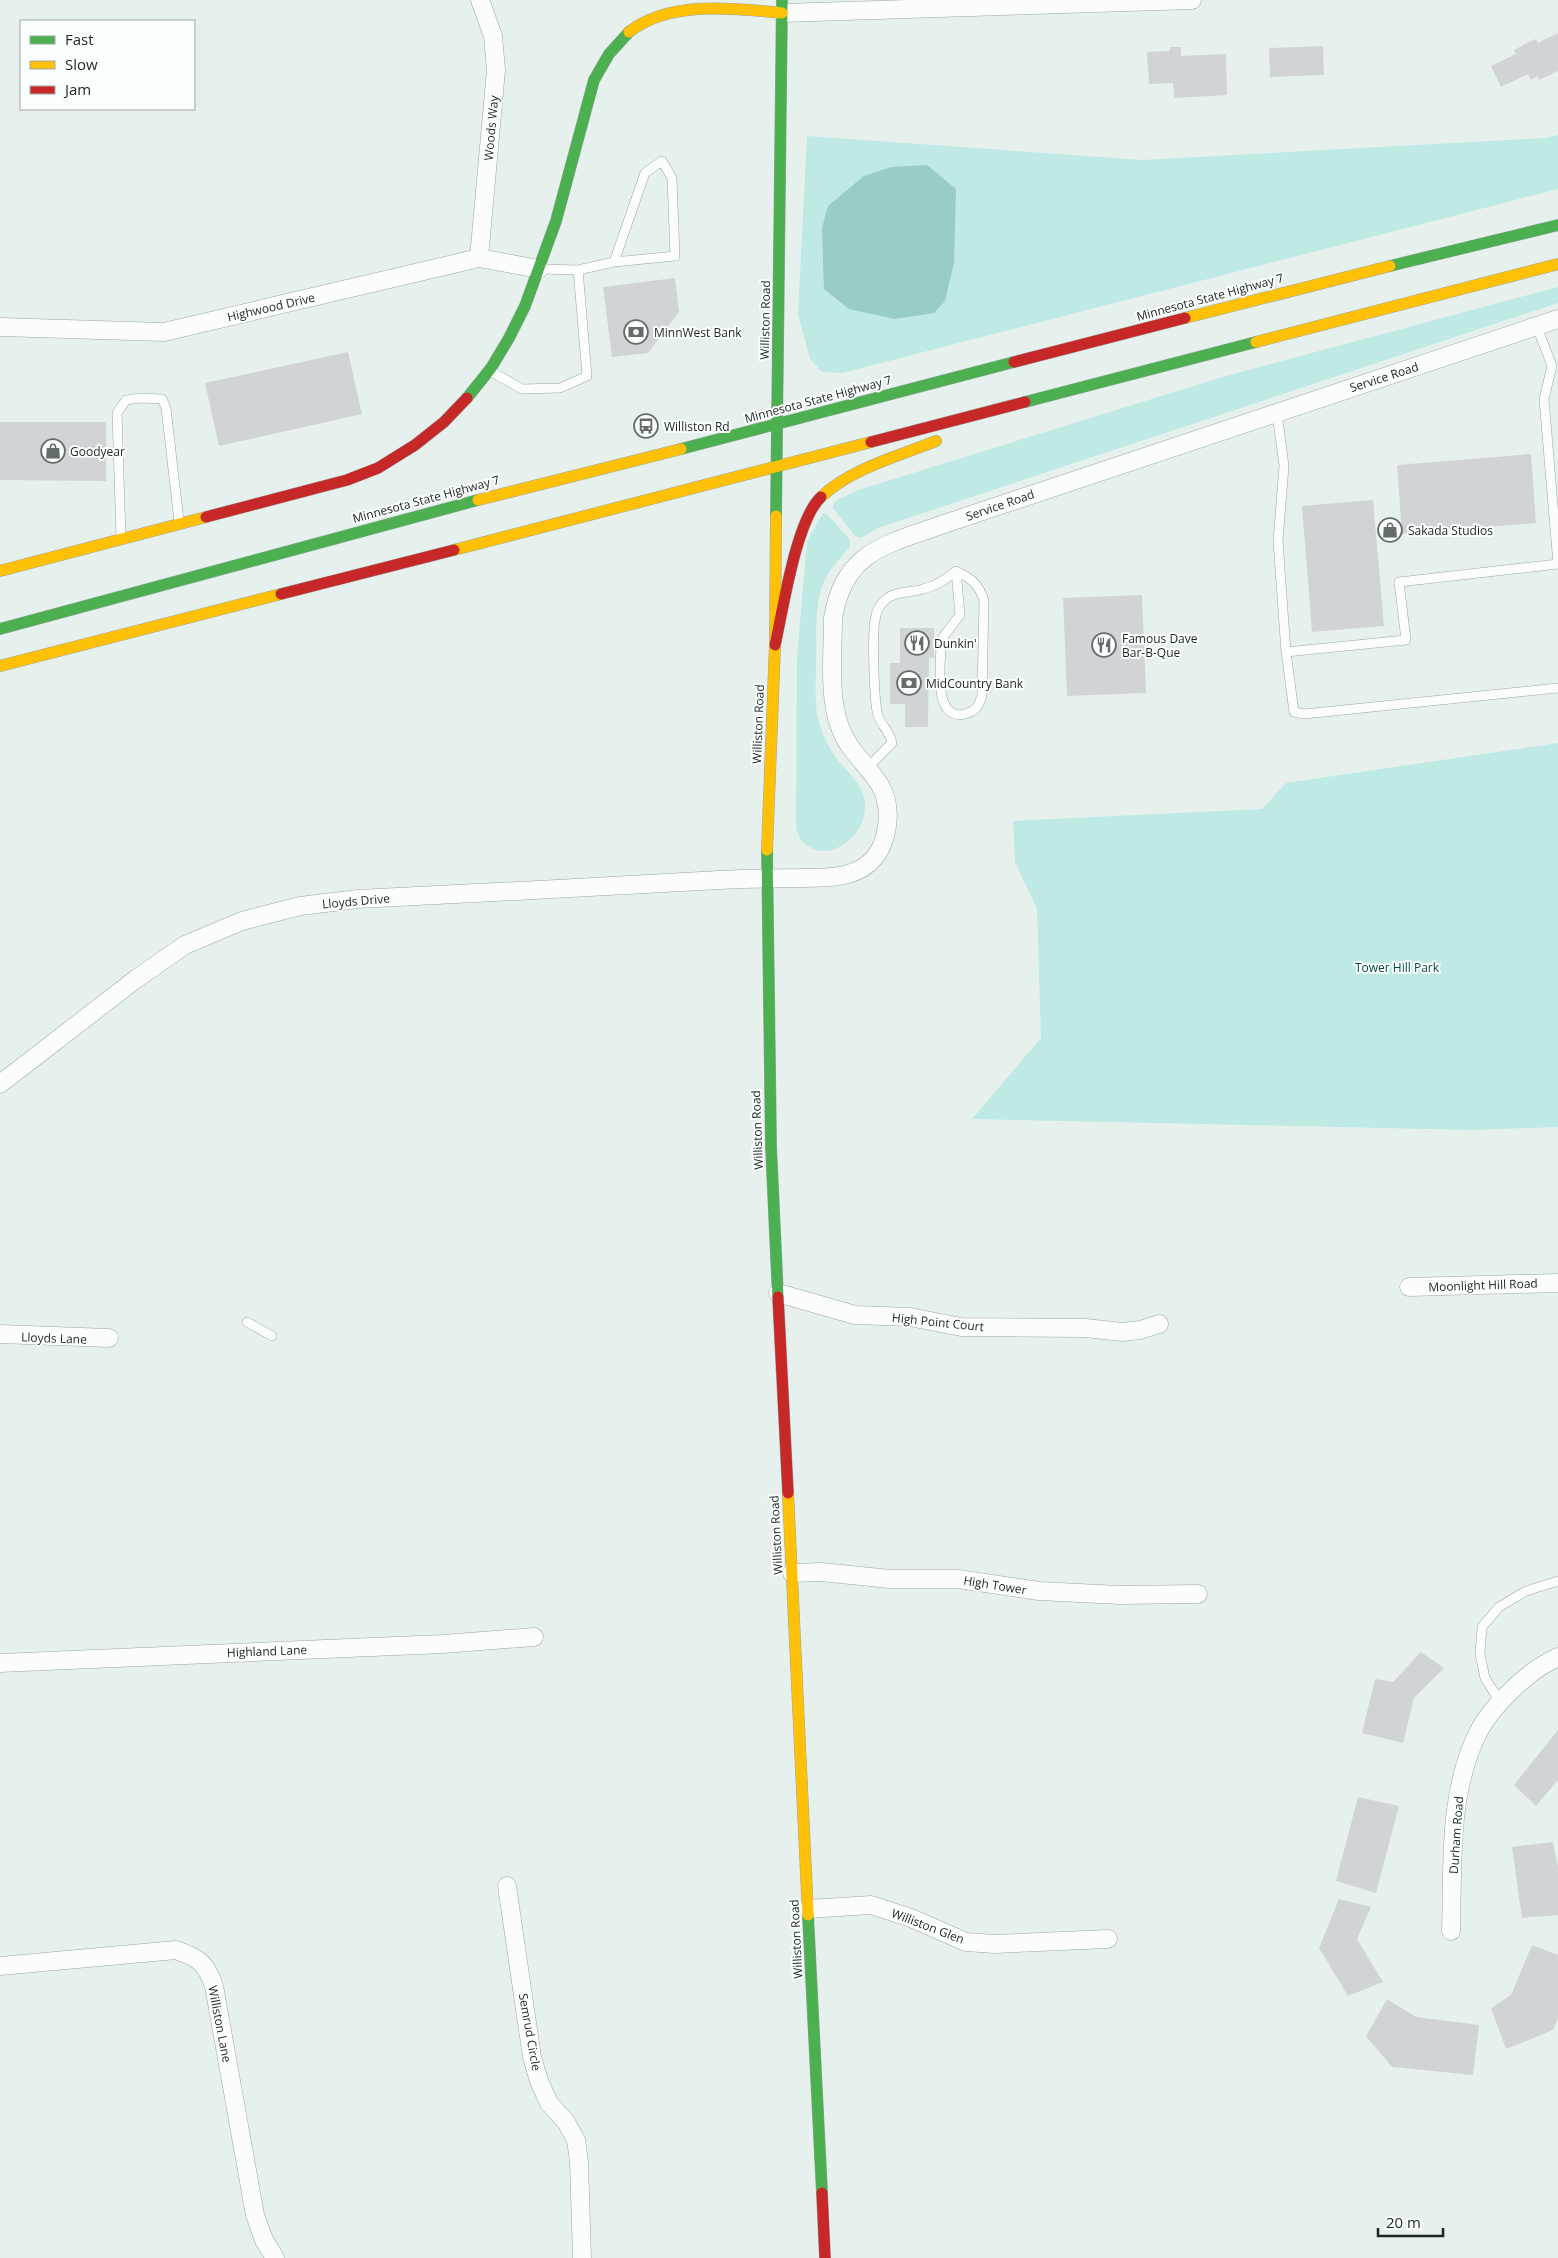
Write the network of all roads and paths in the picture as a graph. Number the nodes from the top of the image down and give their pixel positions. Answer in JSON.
{"nodes":[{"id":1,"x":480,"y":0,"type":"edge"},
{"id":2,"x":1192,"y":0,"type":"edge"},
{"id":3,"x":782,"y":6,"type":"edge"},
{"id":4,"x":1558,"y":225,"type":"edge"},
{"id":5,"x":480,"y":258,"type":"junction"},
{"id":6,"x":614,"y":262,"type":"junction"},
{"id":7,"x":1558,"y":264,"type":"edge"},
{"id":8,"x":539,"y":269,"type":"junction"},
{"id":9,"x":578,"y":270,"type":"junction"},
{"id":10,"x":1558,"y":319,"type":"edge"},
{"id":11,"x":0,"y":327,"type":"edge"},
{"id":12,"x":1537,"y":327,"type":"junction"},
{"id":13,"x":1555,"y":368,"type":"edge"},
{"id":14,"x":489,"y":370,"type":"junction"},
{"id":15,"x":1029,"y":402,"type":"junction"},
{"id":16,"x":1277,"y":413,"type":"junction"},
{"id":17,"x":778,"y":426,"type":"junction"},
{"id":18,"x":776,"y":467,"type":"junction"},
{"id":19,"x":180,"y":524,"type":"junction"},
{"id":20,"x":122,"y":539,"type":"junction"},
{"id":21,"x":1558,"y":564,"type":"edge"},
{"id":22,"x":1558,"y":569,"type":"edge"},
{"id":23,"x":0,"y":571,"type":"edge"},
{"id":24,"x":956,"y":571,"type":"junction"},
{"id":25,"x":0,"y":629,"type":"edge"},
{"id":26,"x":775,"y":645,"type":"junction"},
{"id":27,"x":1286,"y":652,"type":"junction"},
{"id":28,"x":0,"y":666,"type":"edge"},
{"id":29,"x":1558,"y":688,"type":"edge"},
{"id":30,"x":867,"y":768,"type":"junction"},
{"id":31,"x":766,"y":878,"type":"junction"},
{"id":32,"x":0,"y":1084,"type":"edge"},
{"id":33,"x":1558,"y":1283,"type":"edge"},
{"id":34,"x":1409,"y":1287,"type":"dead end"},
{"id":35,"x":778,"y":1293,"type":"junction"},
{"id":36,"x":247,"y":1322,"type":"dead end"},
{"id":37,"x":1159,"y":1324,"type":"dead end"},
{"id":38,"x":0,"y":1334,"type":"edge"},
{"id":39,"x":272,"y":1336,"type":"dead end"},
{"id":40,"x":108,"y":1338,"type":"dead end"},
{"id":41,"x":792,"y":1572,"type":"junction"},
{"id":42,"x":1558,"y":1581,"type":"edge"},
{"id":43,"x":1198,"y":1594,"type":"dead end"},
{"id":44,"x":534,"y":1637,"type":"dead end"},
{"id":45,"x":1558,"y":1657,"type":"edge"},
{"id":46,"x":0,"y":1662,"type":"edge"},
{"id":47,"x":1500,"y":1702,"type":"junction"},
{"id":48,"x":506,"y":1886,"type":"dead end"},
{"id":49,"x":808,"y":1909,"type":"junction"},
{"id":50,"x":1451,"y":1931,"type":"dead end"},
{"id":51,"x":1108,"y":1939,"type":"dead end"},
{"id":52,"x":0,"y":1966,"type":"edge"},
{"id":53,"x":275,"y":2258,"type":"edge"},
{"id":54,"x":582,"y":2258,"type":"edge"},
{"id":55,"x":825,"y":2258,"type":"edge"}],
"edges":[{"from":1,"to":5,"type":"street","name":"Woods Way"},
{"from":2,"to":3,"type":"street"},
{"from":3,"to":8,"type":"main road"},
{"from":3,"to":17,"type":"main road","name":"Williston Road"},
{"from":4,"to":17,"type":"main road","name":"Minnesota State Highway 7"},
{"from":5,"to":8,"type":"street","name":"Highwood Drive"},
{"from":5,"to":11,"type":"street","name":"Highwood Drive"},
{"from":6,"to":6,"type":"lane"},
{"from":6,"to":9,"type":"lane"},
{"from":7,"to":15,"type":"main road"},
{"from":8,"to":9,"type":"lane"},
{"from":8,"to":14,"type":"main road"},
{"from":9,"to":14,"type":"lane"},
{"from":10,"to":12,"type":"street","name":"Service Road"},
{"from":12,"to":13,"type":"lane"},
{"from":12,"to":16,"type":"street","name":"Service Road"},
{"from":13,"to":21,"type":"lane"},
{"from":14,"to":19,"type":"main road"},
{"from":15,"to":18,"type":"main road"},
{"from":15,"to":26,"type":"main road"},
{"from":16,"to":27,"type":"lane"},
{"from":16,"to":30,"type":"street","name":"Service Road"},
{"from":17,"to":18,"type":"main road","name":"Williston Road"},
{"from":17,"to":25,"type":"main road","name":"Minnesota State Highway 7"},
{"from":18,"to":26,"type":"main road","name":"Williston Road"},
{"from":18,"to":28,"type":"main road"},
{"from":19,"to":20,"type":"main road"},
{"from":19,"to":20,"type":"lane"},
{"from":20,"to":23,"type":"main road"},
{"from":21,"to":22,"type":"lane"},
{"from":21,"to":27,"type":"lane"},
{"from":24,"to":24,"type":"lane"},
{"from":24,"to":30,"type":"lane"},
{"from":26,"to":31,"type":"main road","name":"Williston Road"},
{"from":27,"to":29,"type":"lane"},
{"from":30,"to":31,"type":"street","name":"Service Road"},
{"from":31,"to":32,"type":"street","name":"Lloyds Drive"},
{"from":31,"to":35,"type":"main road","name":"Williston Road"},
{"from":33,"to":34,"type":"street","name":"Moonlight Hill Road"},
{"from":35,"to":37,"type":"street","name":"High Point Court"},
{"from":35,"to":41,"type":"main road","name":"Williston Road"},
{"from":36,"to":39,"type":"lane"},
{"from":38,"to":40,"type":"street","name":"Lloyds Lane"},
{"from":41,"to":43,"type":"street","name":"High Tower"},
{"from":41,"to":49,"type":"main road","name":"Williston Road"},
{"from":42,"to":47,"type":"lane"},
{"from":44,"to":46,"type":"street","name":"Highland Lane"},
{"from":45,"to":47,"type":"street","name":"Durham Road"},
{"from":47,"to":50,"type":"street","name":"Durham Road"},
{"from":48,"to":54,"type":"street","name":"Semrud Circle"},
{"from":49,"to":51,"type":"street","name":"Williston Glen"},
{"from":49,"to":55,"type":"main road","name":"Williston Road"},
{"from":52,"to":53,"type":"street","name":"Williston Lane"}]}
